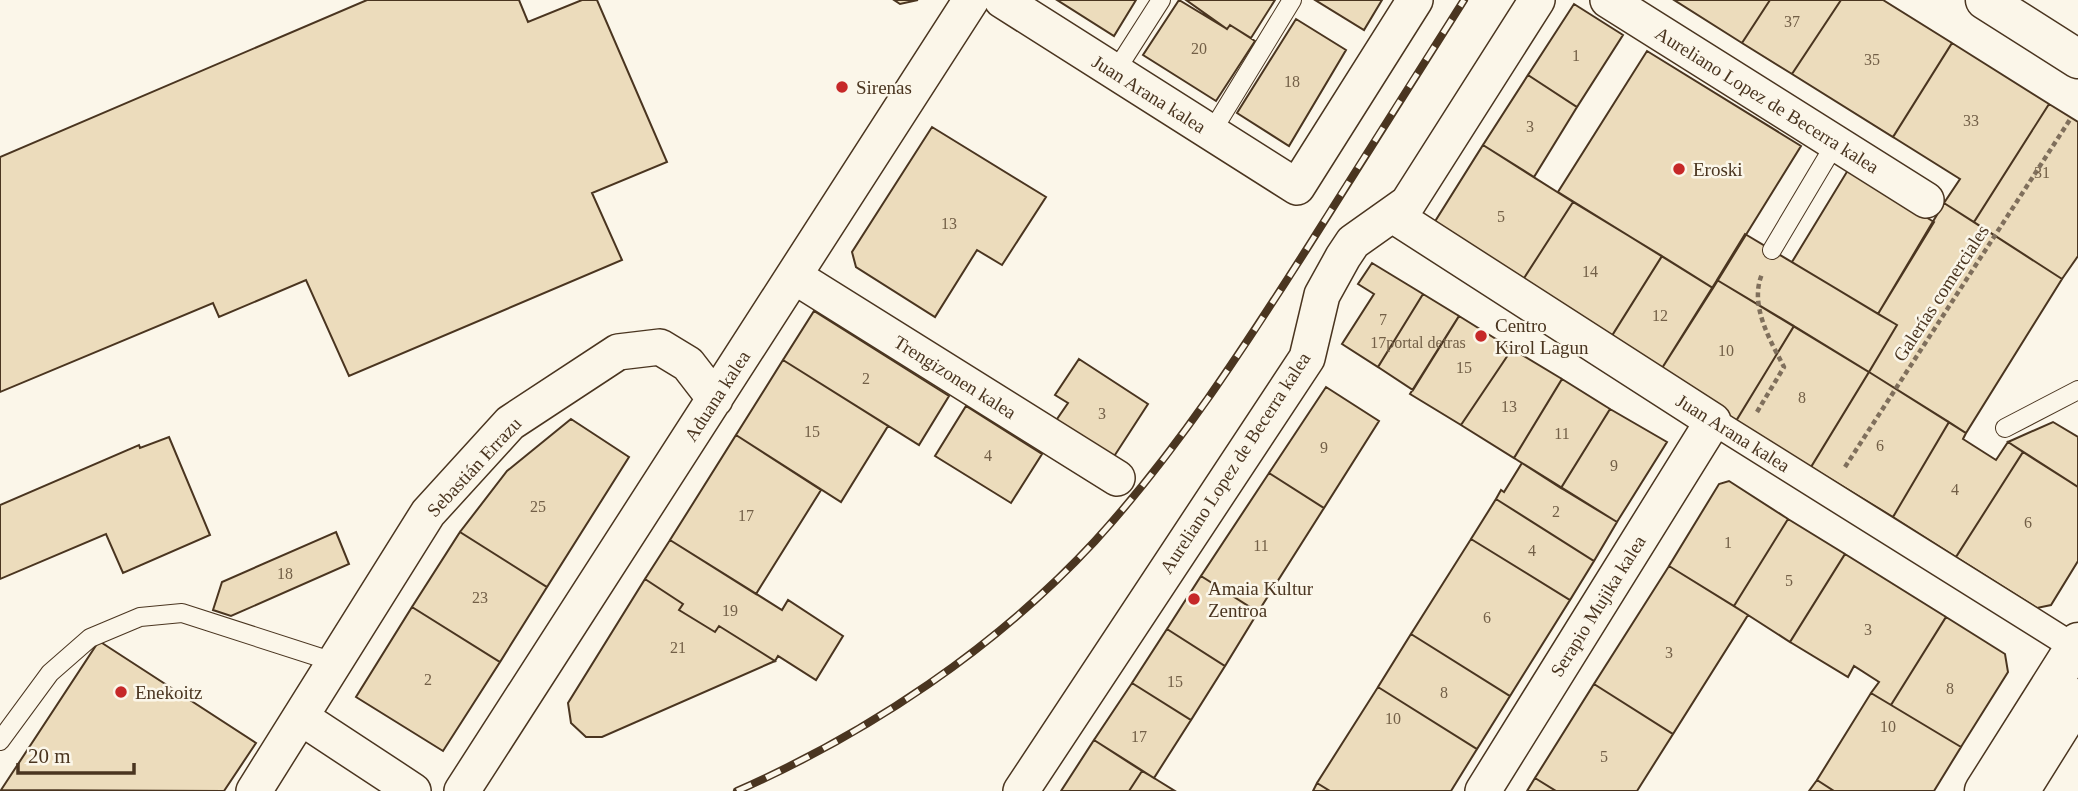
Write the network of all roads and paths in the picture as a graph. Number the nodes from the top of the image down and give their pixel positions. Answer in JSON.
{"nodes":[{"id":1,"x":971,"y":0,"type":"edge"},
{"id":2,"x":1002,"y":0,"type":"edge"},
{"id":3,"x":1161,"y":0,"type":"edge"},
{"id":4,"x":1292,"y":0,"type":"edge"},
{"id":5,"x":1415,"y":0,"type":"edge"},
{"id":6,"x":1537,"y":0,"type":"edge"},
{"id":7,"x":1608,"y":0,"type":"edge"},
{"id":8,"x":1985,"y":0,"type":"edge"},
{"id":9,"x":2018,"y":0,"type":"edge"},
{"id":10,"x":2078,"y":38,"type":"edge"},
{"id":11,"x":2078,"y":59,"type":"edge"},
{"id":12,"x":1115,"y":72,"type":"junction"},
{"id":13,"x":2071,"y":118,"type":"dead end"},
{"id":14,"x":1211,"y":133,"type":"junction"},
{"id":15,"x":1835,"y":144,"type":"junction"},
{"id":16,"x":1926,"y":200,"type":"dead end"},
{"id":17,"x":1384,"y":222,"type":"junction"},
{"id":18,"x":1772,"y":250,"type":"joint"},
{"id":19,"x":794,"y":276,"type":"junction"},
{"id":20,"x":2078,"y":390,"type":"edge"},
{"id":21,"x":715,"y":399,"type":"junction"},
{"id":22,"x":1762,"y":403,"type":"dead end"},
{"id":23,"x":1713,"y":421,"type":"junction"},
{"id":24,"x":2005,"y":428,"type":"dead end"},
{"id":25,"x":1843,"y":471,"type":"dead end"},
{"id":26,"x":1117,"y":478,"type":"dead end"},
{"id":27,"x":2076,"y":644,"type":"edge"},
{"id":28,"x":334,"y":662,"type":"junction"},
{"id":29,"x":2078,"y":698,"type":"edge"},
{"id":30,"x":302,"y":718,"type":"junction"},
{"id":31,"x":0,"y":741,"type":"edge"},
{"id":32,"x":367,"y":779,"type":"edge"},
{"id":33,"x":254,"y":791,"type":"edge"},
{"id":34,"x":413,"y":791,"type":"edge"},
{"id":35,"x":462,"y":791,"type":"edge"},
{"id":36,"x":1021,"y":791,"type":"edge"},
{"id":37,"x":1483,"y":791,"type":"edge"},
{"id":38,"x":1984,"y":791,"type":"edge"},
{"id":39,"x":2020,"y":791,"type":"edge"}],
"edges":[{"from":1,"to":19,"type":"street","name":"Aduana kalea"},
{"from":2,"to":12,"type":"street","name":"Juan Arana kalea"},
{"from":3,"to":12,"type":"lane"},
{"from":4,"to":14,"type":"lane"},
{"from":5,"to":14,"type":"street","name":"Juan Arana kalea"},
{"from":6,"to":17,"type":"street","name":"Aureliano Lopez de Becerra kalea"},
{"from":7,"to":15,"type":"street","name":"Aureliano Lopez de Becerra kalea"},
{"from":8,"to":11,"type":"main road"},
{"from":9,"to":10,"type":"main road"},
{"from":12,"to":14,"type":"street","name":"Juan Arana kalea"},
{"from":13,"to":25,"type":"path","name":"Galerías comerciales"},
{"from":15,"to":16,"type":"street","name":"Aureliano Lopez de Becerra kalea"},
{"from":15,"to":18,"type":"lane"},
{"from":17,"to":23,"type":"street","name":"Juan Arana kalea"},
{"from":17,"to":36,"type":"street","name":"Aureliano Lopez de Becerra kalea"},
{"from":18,"to":22,"type":"path"},
{"from":19,"to":21,"type":"street","name":"Aduana kalea"},
{"from":19,"to":26,"type":"street","name":"Trengizonen kalea"},
{"from":20,"to":24,"type":"lane"},
{"from":21,"to":28,"type":"street","name":"Sebastián Errazu"},
{"from":21,"to":35,"type":"street","name":"Aduana kalea"},
{"from":23,"to":27,"type":"street","name":"Juan Arana kalea"},
{"from":23,"to":37,"type":"street","name":"Serapio Mujika kalea"},
{"from":27,"to":38,"type":"main road"},
{"from":28,"to":30,"type":"street","name":"Sebastián Errazu"},
{"from":28,"to":31,"type":"lane"},
{"from":29,"to":39,"type":"main road"},
{"from":30,"to":32,"type":"street"},
{"from":30,"to":33,"type":"street"},
{"from":32,"to":34,"type":"street"}]}
